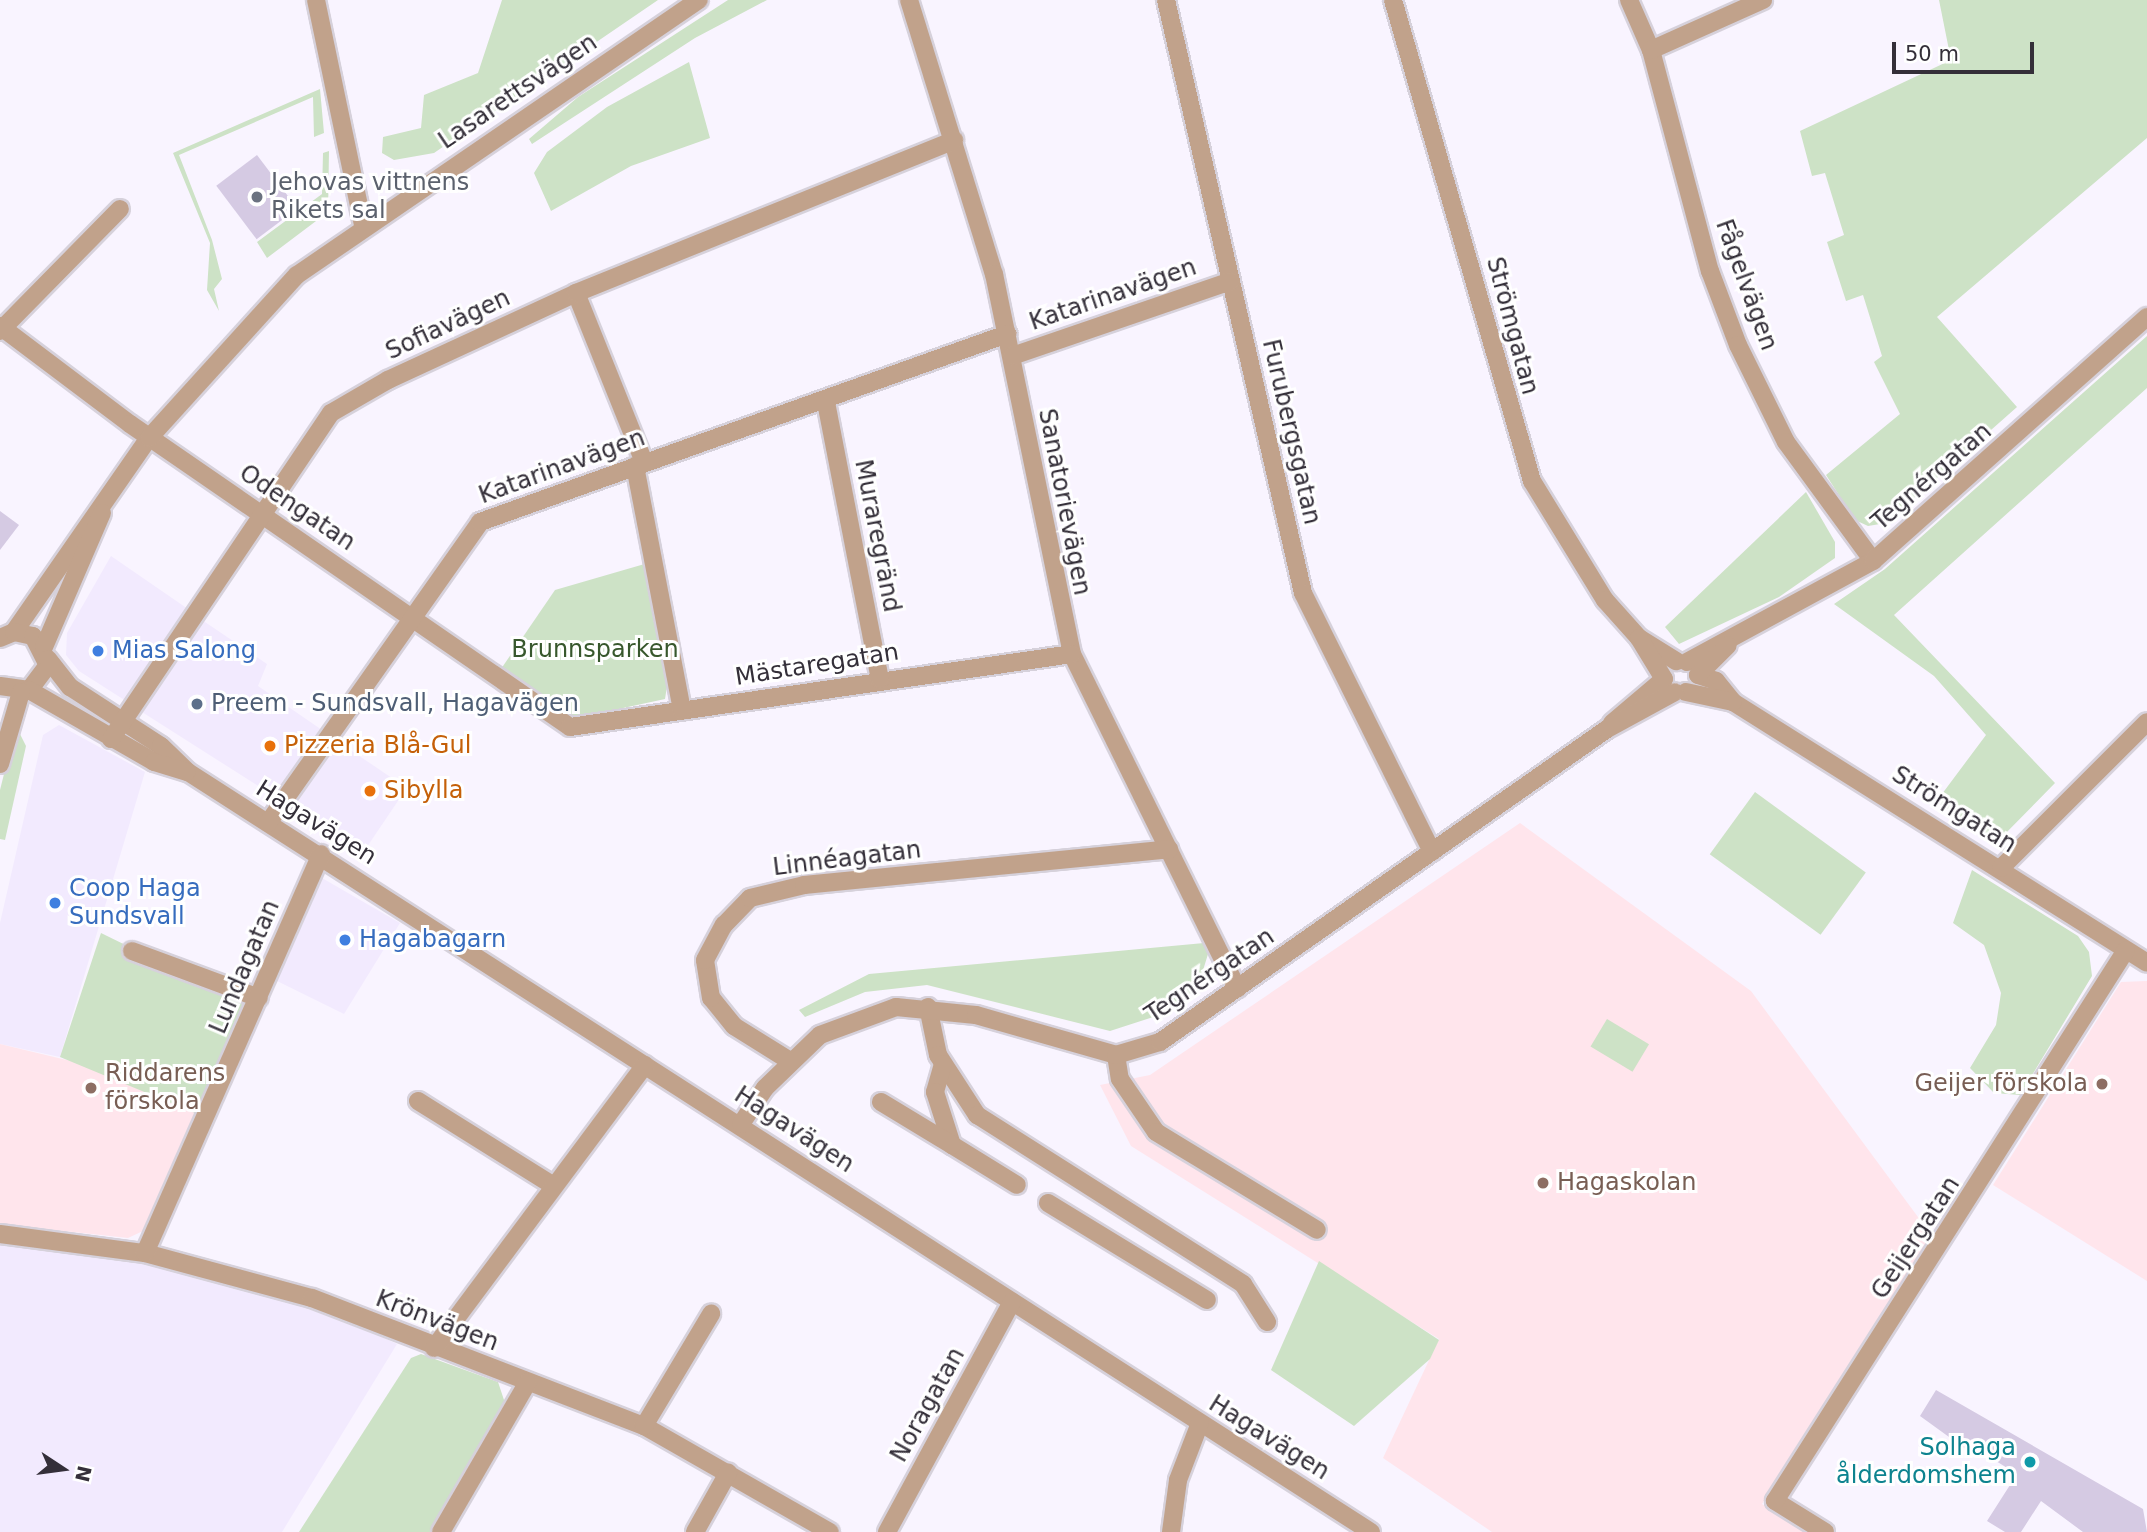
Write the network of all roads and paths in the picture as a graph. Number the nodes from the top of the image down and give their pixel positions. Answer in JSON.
{"nodes":[{"id":1,"x":316,"y":0,"type":"edge"},
{"id":2,"x":699,"y":0,"type":"edge"},
{"id":3,"x":909,"y":0,"type":"edge"},
{"id":4,"x":1166,"y":0,"type":"edge"},
{"id":5,"x":1393,"y":0,"type":"edge"},
{"id":6,"x":1629,"y":0,"type":"edge"},
{"id":7,"x":1763,"y":0,"type":"edge"},
{"id":8,"x":1651,"y":50,"type":"junction"},
{"id":9,"x":954,"y":140,"type":"junction"},
{"id":10,"x":120,"y":209,"type":"dead end"},
{"id":11,"x":363,"y":225,"type":"junction"},
{"id":12,"x":1231,"y":281,"type":"junction"},
{"id":13,"x":576,"y":293,"type":"junction"},
{"id":14,"x":2147,"y":317,"type":"edge"},
{"id":15,"x":1,"y":328,"type":"edge"},
{"id":16,"x":1007,"y":334,"type":"junction"},
{"id":17,"x":1012,"y":356,"type":"junction"},
{"id":18,"x":826,"y":402,"type":"junction"},
{"id":19,"x":149,"y":438,"type":"junction"},
{"id":20,"x":639,"y":464,"type":"junction"},
{"id":21,"x":108,"y":498,"type":"junction"},
{"id":22,"x":262,"y":514,"type":"junction"},
{"id":23,"x":1873,"y":561,"type":"junction"},
{"id":24,"x":410,"y":615,"type":"junction"},
{"id":25,"x":6,"y":634,"type":"edge"},
{"id":26,"x":1639,"y":638,"type":"junction"},
{"id":27,"x":46,"y":653,"type":"junction"},
{"id":28,"x":1072,"y":654,"type":"junction"},
{"id":29,"x":1687,"y":666,"type":"junction"},
{"id":30,"x":880,"y":679,"type":"junction"},
{"id":31,"x":0,"y":686,"type":"edge"},
{"id":32,"x":1675,"y":688,"type":"junction"},
{"id":33,"x":25,"y":691,"type":"junction"},
{"id":34,"x":1733,"y":702,"type":"junction"},
{"id":35,"x":682,"y":711,"type":"junction"},
{"id":36,"x":123,"y":722,"type":"junction"},
{"id":37,"x":2147,"y":722,"type":"edge"},
{"id":38,"x":570,"y":727,"type":"joint"},
{"id":39,"x":111,"y":739,"type":"junction"},
{"id":40,"x":0,"y":764,"type":"edge"},
{"id":41,"x":188,"y":772,"type":"junction"},
{"id":42,"x":268,"y":823,"type":"junction"},
{"id":43,"x":1169,"y":849,"type":"junction"},
{"id":44,"x":1432,"y":852,"type":"junction"},
{"id":45,"x":321,"y":854,"type":"junction"},
{"id":46,"x":2001,"y":868,"type":"junction"},
{"id":47,"x":2126,"y":950,"type":"junction"},
{"id":48,"x":132,"y":951,"type":"dead end"},
{"id":49,"x":2147,"y":963,"type":"edge"},
{"id":50,"x":1237,"y":988,"type":"junction"},
{"id":51,"x":259,"y":998,"type":"junction"},
{"id":52,"x":928,"y":1007,"type":"junction"},
{"id":53,"x":1116,"y":1055,"type":"junction"},
{"id":54,"x":790,"y":1061,"type":"junction"},
{"id":55,"x":943,"y":1064,"type":"junction"},
{"id":56,"x":645,"y":1065,"type":"junction"},
{"id":57,"x":418,"y":1101,"type":"dead end"},
{"id":58,"x":881,"y":1102,"type":"dead end"},
{"id":59,"x":741,"y":1124,"type":"junction"},
{"id":60,"x":952,"y":1145,"type":"junction"},
{"id":61,"x":1017,"y":1185,"type":"dead end"},
{"id":62,"x":554,"y":1186,"type":"junction"},
{"id":63,"x":1048,"y":1203,"type":"dead end"},
{"id":64,"x":1317,"y":1230,"type":"dead end"},
{"id":65,"x":0,"y":1234,"type":"edge"},
{"id":66,"x":145,"y":1253,"type":"junction"},
{"id":67,"x":1207,"y":1300,"type":"dead end"},
{"id":68,"x":1012,"y":1302,"type":"junction"},
{"id":69,"x":711,"y":1314,"type":"dead end"},
{"id":70,"x":1267,"y":1322,"type":"dead end"},
{"id":71,"x":434,"y":1348,"type":"junction"},
{"id":72,"x":528,"y":1382,"type":"junction"},
{"id":73,"x":1200,"y":1423,"type":"junction"},
{"id":74,"x":645,"y":1426,"type":"junction"},
{"id":75,"x":728,"y":1472,"type":"junction"},
{"id":76,"x":441,"y":1532,"type":"edge"},
{"id":77,"x":695,"y":1532,"type":"edge"},
{"id":78,"x":830,"y":1532,"type":"edge"},
{"id":79,"x":887,"y":1532,"type":"edge"},
{"id":80,"x":1171,"y":1532,"type":"edge"},
{"id":81,"x":1371,"y":1532,"type":"edge"},
{"id":82,"x":1825,"y":1532,"type":"edge"}],
"edges":[{"from":1,"to":11,"type":"street"},
{"from":2,"to":11,"type":"street","name":"Lasarettsvägen"},
{"from":3,"to":9,"type":"street","name":"Sanatorievägen"},
{"from":4,"to":12,"type":"street","name":"Furubergsgatan"},
{"from":5,"to":26,"type":"street","name":"Strömgatan"},
{"from":6,"to":8,"type":"street","name":"Fågelvägen"},
{"from":7,"to":8,"type":"street"},
{"from":8,"to":23,"type":"street","name":"Fågelvägen"},
{"from":9,"to":13,"type":"street","name":"Sofiavägen"},
{"from":9,"to":16,"type":"street","name":"Sanatorievägen"},
{"from":10,"to":15,"type":"street"},
{"from":11,"to":19,"type":"street","name":"Lasarettsvägen"},
{"from":12,"to":17,"type":"street","name":"Katarinavägen"},
{"from":12,"to":44,"type":"street","name":"Furubergsgatan"},
{"from":13,"to":20,"type":"street"},
{"from":13,"to":22,"type":"street","name":"Sofiavägen"},
{"from":14,"to":23,"type":"street","name":"Tegnérgatan"},
{"from":15,"to":19,"type":"street","name":"Odengatan"},
{"from":16,"to":17,"type":"street","name":"Sanatorievägen"},
{"from":16,"to":18,"type":"street","name":"Katarinavägen"},
{"from":17,"to":28,"type":"street","name":"Sanatorievägen"},
{"from":18,"to":20,"type":"street","name":"Katarinavägen"},
{"from":18,"to":30,"type":"street","name":"Muraregränd"},
{"from":19,"to":21,"type":"street","name":"Lasarettsvägen"},
{"from":19,"to":22,"type":"street","name":"Odengatan"},
{"from":20,"to":24,"type":"street","name":"Katarinavägen"},
{"from":20,"to":35,"type":"street"},
{"from":21,"to":25,"type":"street","name":"Lasarettsvägen"},
{"from":21,"to":27,"type":"street","name":"Lasarettsvägen"},
{"from":22,"to":24,"type":"street","name":"Odengatan"},
{"from":22,"to":36,"type":"street","name":"Sofiavägen"},
{"from":23,"to":29,"type":"street","name":"Tegnérgatan"},
{"from":24,"to":38,"type":"street","name":"Odengatan"},
{"from":24,"to":42,"type":"street","name":"Katarinavägen"},
{"from":25,"to":27,"type":"street"},
{"from":26,"to":29,"type":"street","name":"Strömgatan"},
{"from":26,"to":32,"type":"street","name":"Strömgatan"},
{"from":27,"to":33,"type":"street","name":"Lasarettsvägen"},
{"from":27,"to":36,"type":"street","name":"Hagavägen"},
{"from":28,"to":30,"type":"street","name":"Mästaregatan"},
{"from":28,"to":43,"type":"street","name":"Sanatorievägen"},
{"from":29,"to":32,"type":"street"},
{"from":29,"to":32,"type":"street"},
{"from":29,"to":34,"type":"street","name":"Strömgatan"},
{"from":30,"to":35,"type":"street","name":"Mästaregatan"},
{"from":31,"to":33,"type":"street","name":"Hagavägen"},
{"from":32,"to":34,"type":"street","name":"Strömgatan"},
{"from":32,"to":44,"type":"street","name":"Tegnérgatan"},
{"from":33,"to":39,"type":"street","name":"Hagavägen"},
{"from":33,"to":40,"type":"street","name":"Lasarettsvägen"},
{"from":34,"to":46,"type":"street","name":"Strömgatan"},
{"from":35,"to":38,"type":"street","name":"Mästaregatan"},
{"from":36,"to":39,"type":"street","name":"Sofiavägen"},
{"from":36,"to":41,"type":"street","name":"Hagavägen"},
{"from":37,"to":46,"type":"street"},
{"from":39,"to":41,"type":"street","name":"Hagavägen"},
{"from":41,"to":42,"type":"street","name":"Hagavägen"},
{"from":42,"to":45,"type":"street","name":"Hagavägen"},
{"from":43,"to":50,"type":"street","name":"Sanatorievägen"},
{"from":43,"to":54,"type":"street","name":"Linnéagatan"},
{"from":44,"to":50,"type":"street","name":"Tegnérgatan"},
{"from":45,"to":51,"type":"street","name":"Lundagatan"},
{"from":45,"to":56,"type":"street","name":"Hagavägen"},
{"from":46,"to":47,"type":"street","name":"Strömgatan"},
{"from":47,"to":49,"type":"street","name":"Strömgatan"},
{"from":47,"to":82,"type":"street","name":"Geijergatan"},
{"from":48,"to":51,"type":"street"},
{"from":50,"to":53,"type":"street","name":"Tegnérgatan"},
{"from":51,"to":66,"type":"street","name":"Lundagatan"},
{"from":52,"to":53,"type":"street"},
{"from":52,"to":54,"type":"street"},
{"from":52,"to":55,"type":"street"},
{"from":53,"to":64,"type":"street"},
{"from":54,"to":59,"type":"street"},
{"from":55,"to":60,"type":"street"},
{"from":55,"to":70,"type":"street"},
{"from":56,"to":59,"type":"street","name":"Hagavägen"},
{"from":56,"to":62,"type":"street"},
{"from":57,"to":62,"type":"street"},
{"from":58,"to":60,"type":"street"},
{"from":59,"to":68,"type":"street","name":"Hagavägen"},
{"from":60,"to":61,"type":"street"},
{"from":62,"to":71,"type":"street"},
{"from":63,"to":67,"type":"street"},
{"from":65,"to":66,"type":"street","name":"Krönvägen"},
{"from":66,"to":71,"type":"street","name":"Krönvägen"},
{"from":68,"to":73,"type":"street","name":"Hagavägen"},
{"from":68,"to":79,"type":"street","name":"Noragatan"},
{"from":69,"to":74,"type":"street"},
{"from":71,"to":72,"type":"street","name":"Krönvägen"},
{"from":72,"to":74,"type":"street","name":"Krönvägen"},
{"from":72,"to":76,"type":"street"},
{"from":73,"to":80,"type":"street"},
{"from":73,"to":81,"type":"street","name":"Hagavägen"},
{"from":74,"to":75,"type":"street","name":"Krönvägen"},
{"from":75,"to":77,"type":"street"},
{"from":75,"to":78,"type":"street","name":"Krönvägen"}]}
